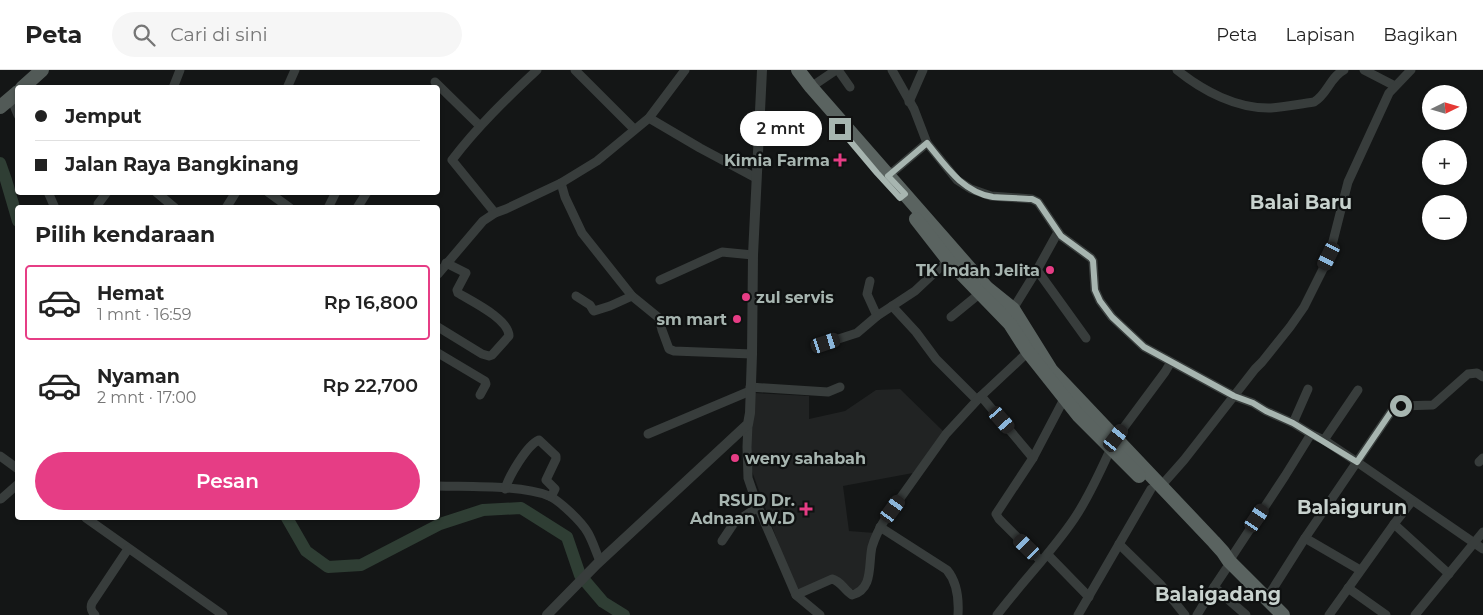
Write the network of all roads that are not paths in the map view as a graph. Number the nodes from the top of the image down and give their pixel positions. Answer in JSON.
{"nodes":[{"id":1,"x":42,"y":70,"type":"edge"},
{"id":2,"x":180,"y":70,"type":"edge"},
{"id":3,"x":295,"y":70,"type":"edge"},
{"id":4,"x":537,"y":70,"type":"edge"},
{"id":5,"x":575,"y":70,"type":"edge"},
{"id":6,"x":684,"y":70,"type":"edge"},
{"id":7,"x":762,"y":70,"type":"edge"},
{"id":8,"x":792,"y":70,"type":"edge"},
{"id":9,"x":798,"y":70,"type":"edge"},
{"id":10,"x":837,"y":70,"type":"edge"},
{"id":11,"x":892,"y":70,"type":"edge"},
{"id":12,"x":922,"y":70,"type":"edge"},
{"id":13,"x":1178,"y":70,"type":"edge"},
{"id":14,"x":1344,"y":70,"type":"edge"},
{"id":15,"x":1364,"y":70,"type":"edge"},
{"id":16,"x":1411,"y":70,"type":"edge"},
{"id":17,"x":435,"y":82,"type":"dead end"},
{"id":18,"x":25,"y":85,"type":"edge"},
{"id":19,"x":174,"y":85,"type":"edge"},
{"id":20,"x":288,"y":85,"type":"edge"},
{"id":21,"x":438,"y":85,"type":"edge"},
{"id":22,"x":1395,"y":86,"type":"junction"},
{"id":23,"x":440,"y":87,"type":"edge"},
{"id":24,"x":850,"y":87,"type":"dead end"},
{"id":25,"x":811,"y":88,"type":"junction"},
{"id":26,"x":14,"y":95,"type":"edge"},
{"id":27,"x":909,"y":102,"type":"junction"},
{"id":28,"x":0,"y":107,"type":"edge"},
{"id":29,"x":648,"y":118,"type":"junction"},
{"id":30,"x":480,"y":126,"type":"junction"},
{"id":31,"x":634,"y":129,"type":"junction"},
{"id":32,"x":927,"y":143,"type":"junction"},
{"id":33,"x":888,"y":176,"type":"junction"},
{"id":34,"x":756,"y":178,"type":"junction"},
{"id":35,"x":561,"y":183,"type":"junction"},
{"id":36,"x":105,"y":195,"type":"edge"},
{"id":37,"x":160,"y":195,"type":"edge"},
{"id":38,"x":272,"y":195,"type":"edge"},
{"id":39,"x":903,"y":196,"type":"junction"},
{"id":40,"x":98,"y":204,"type":"dead end"},
{"id":41,"x":171,"y":205,"type":"edge"},
{"id":42,"x":286,"y":205,"type":"edge"},
{"id":43,"x":495,"y":213,"type":"junction"},
{"id":44,"x":1058,"y":232,"type":"junction"},
{"id":45,"x":753,"y":255,"type":"junction"},
{"id":46,"x":948,"y":260,"type":"junction"},
{"id":47,"x":446,"y":263,"type":"junction"},
{"id":48,"x":1037,"y":270,"type":"junction"},
{"id":49,"x":440,"y":271,"type":"edge"},
{"id":50,"x":660,"y":280,"type":"dead end"},
{"id":51,"x":870,"y":281,"type":"dead end"},
{"id":52,"x":984,"y":290,"type":"junction"},
{"id":53,"x":576,"y":296,"type":"dead end"},
{"id":54,"x":632,"y":296,"type":"junction"},
{"id":55,"x":892,"y":306,"type":"junction"},
{"id":56,"x":1013,"y":309,"type":"junction"},
{"id":57,"x":877,"y":316,"type":"junction"},
{"id":58,"x":952,"y":317,"type":"dead end"},
{"id":59,"x":440,"y":328,"type":"edge"},
{"id":60,"x":1086,"y":338,"type":"dead end"},
{"id":61,"x":826,"y":343,"type":"dead end"},
{"id":62,"x":1028,"y":352,"type":"junction"},
{"id":63,"x":440,"y":354,"type":"edge"},
{"id":64,"x":752,"y":354,"type":"junction"},
{"id":65,"x":1171,"y":362,"type":"junction"},
{"id":66,"x":1483,"y":377,"type":"edge"},
{"id":67,"x":840,"y":388,"type":"dead end"},
{"id":68,"x":750,"y":389,"type":"junction"},
{"id":69,"x":1308,"y":389,"type":"dead end"},
{"id":70,"x":1358,"y":390,"type":"dead end"},
{"id":71,"x":480,"y":395,"type":"dead end"},
{"id":72,"x":1234,"y":396,"type":"junction"},
{"id":73,"x":979,"y":398,"type":"junction"},
{"id":74,"x":1064,"y":399,"type":"junction"},
{"id":75,"x":1082,"y":411,"type":"junction"},
{"id":76,"x":1293,"y":423,"type":"junction"},
{"id":77,"x":748,"y":424,"type":"junction"},
{"id":78,"x":648,"y":434,"type":"dead end"},
{"id":79,"x":1310,"y":434,"type":"junction"},
{"id":80,"x":1324,"y":440,"type":"junction"},
{"id":81,"x":1113,"y":443,"type":"junction"},
{"id":82,"x":0,"y":456,"type":"edge"},
{"id":83,"x":1034,"y":458,"type":"junction"},
{"id":84,"x":1357,"y":462,"type":"junction"},
{"id":85,"x":15,"y":467,"type":"edge"},
{"id":86,"x":440,"y":486,"type":"edge"},
{"id":87,"x":506,"y":486,"type":"junction"},
{"id":88,"x":15,"y":487,"type":"edge"},
{"id":89,"x":1156,"y":488,"type":"junction"},
{"id":90,"x":552,"y":495,"type":"junction"},
{"id":91,"x":1,"y":499,"type":"edge"},
{"id":92,"x":1412,"y":501,"type":"junction"},
{"id":93,"x":758,"y":507,"type":"junction"},
{"id":94,"x":89,"y":520,"type":"edge"},
{"id":95,"x":1394,"y":524,"type":"junction"},
{"id":96,"x":880,"y":528,"type":"junction"},
{"id":97,"x":1483,"y":532,"type":"edge"},
{"id":98,"x":1305,"y":538,"type":"junction"},
{"id":99,"x":722,"y":541,"type":"dead end"},
{"id":100,"x":1474,"y":542,"type":"junction"},
{"id":101,"x":1119,"y":544,"type":"junction"},
{"id":102,"x":128,"y":549,"type":"junction"},
{"id":103,"x":1483,"y":549,"type":"edge"},
{"id":104,"x":1045,"y":558,"type":"junction"},
{"id":105,"x":1224,"y":560,"type":"junction"},
{"id":106,"x":598,"y":563,"type":"junction"},
{"id":107,"x":1360,"y":570,"type":"junction"},
{"id":108,"x":1449,"y":574,"type":"junction"},
{"id":109,"x":1245,"y":580,"type":"junction"},
{"id":110,"x":1214,"y":587,"type":"junction"},
{"id":111,"x":1348,"y":588,"type":"junction"},
{"id":112,"x":796,"y":595,"type":"junction"},
{"id":113,"x":1089,"y":597,"type":"junction"},
{"id":114,"x":1267,"y":598,"type":"junction"},
{"id":115,"x":95,"y":615,"type":"edge"},
{"id":116,"x":223,"y":615,"type":"edge"},
{"id":117,"x":547,"y":615,"type":"edge"},
{"id":118,"x":820,"y":615,"type":"edge"},
{"id":119,"x":958,"y":615,"type":"edge"},
{"id":120,"x":997,"y":615,"type":"edge"},
{"id":121,"x":1078,"y":615,"type":"edge"},
{"id":122,"x":1185,"y":615,"type":"edge"},
{"id":123,"x":1197,"y":615,"type":"edge"},
{"id":124,"x":1246,"y":615,"type":"edge"},
{"id":125,"x":1273,"y":615,"type":"edge"},
{"id":126,"x":1283,"y":615,"type":"edge"},
{"id":127,"x":1329,"y":615,"type":"edge"},
{"id":128,"x":1386,"y":615,"type":"edge"},
{"id":129,"x":1415,"y":615,"type":"edge"}],
"edges":[{"from":1,"to":18,"type":"main road"},
{"from":2,"to":19,"type":"street"},
{"from":3,"to":20,"type":"street"},
{"from":4,"to":30,"type":"street"},
{"from":5,"to":31,"type":"street"},
{"from":6,"to":29,"type":"street"},
{"from":7,"to":34,"type":"street"},
{"from":8,"to":39,"type":"highway"},
{"from":9,"to":25,"type":"highway"},
{"from":10,"to":24,"type":"street"},
{"from":10,"to":25,"type":"street"},
{"from":11,"to":27,"type":"street"},
{"from":12,"to":27,"type":"street"},
{"from":13,"to":14,"type":"street"},
{"from":15,"to":22,"type":"street"},
{"from":16,"to":22,"type":"street"},
{"from":17,"to":21,"type":"street"},
{"from":22,"to":72,"type":"street"},
{"from":23,"to":30,"type":"street"},
{"from":25,"to":33,"type":"highway"},
{"from":26,"to":28,"type":"main road"},
{"from":27,"to":32,"type":"street"},
{"from":29,"to":31,"type":"street"},
{"from":29,"to":34,"type":"street"},
{"from":30,"to":43,"type":"street"},
{"from":31,"to":35,"type":"street"},
{"from":32,"to":33,"type":"street"},
{"from":32,"to":44,"type":"street"},
{"from":33,"to":39,"type":"highway"},
{"from":34,"to":45,"type":"street"},
{"from":35,"to":43,"type":"street"},
{"from":35,"to":54,"type":"street"},
{"from":36,"to":40,"type":"street"},
{"from":37,"to":41,"type":"street"},
{"from":38,"to":42,"type":"street"},
{"from":39,"to":46,"type":"highway"},
{"from":39,"to":52,"type":"highway"},
{"from":43,"to":47,"type":"street"},
{"from":44,"to":48,"type":"street"},
{"from":44,"to":65,"type":"street"},
{"from":45,"to":50,"type":"street"},
{"from":45,"to":64,"type":"street"},
{"from":46,"to":52,"type":"highway"},
{"from":46,"to":55,"type":"street"},
{"from":47,"to":49,"type":"street"},
{"from":47,"to":59,"type":"street"},
{"from":48,"to":56,"type":"street"},
{"from":48,"to":60,"type":"street"},
{"from":51,"to":57,"type":"street"},
{"from":52,"to":56,"type":"highway"},
{"from":52,"to":58,"type":"street"},
{"from":52,"to":62,"type":"highway"},
{"from":53,"to":54,"type":"street"},
{"from":54,"to":64,"type":"street"},
{"from":55,"to":57,"type":"street"},
{"from":55,"to":73,"type":"street"},
{"from":56,"to":75,"type":"highway"},
{"from":57,"to":61,"type":"street"},
{"from":62,"to":73,"type":"street"},
{"from":62,"to":74,"type":"highway"},
{"from":63,"to":71,"type":"street"},
{"from":64,"to":68,"type":"street"},
{"from":65,"to":72,"type":"street"},
{"from":65,"to":81,"type":"street"},
{"from":66,"to":84,"type":"street"},
{"from":67,"to":68,"type":"street"},
{"from":68,"to":77,"type":"street"},
{"from":68,"to":78,"type":"street"},
{"from":69,"to":76,"type":"street"},
{"from":70,"to":80,"type":"street"},
{"from":72,"to":76,"type":"street"},
{"from":72,"to":89,"type":"street"},
{"from":73,"to":83,"type":"street"},
{"from":73,"to":96,"type":"street"},
{"from":74,"to":75,"type":"highway"},
{"from":74,"to":83,"type":"street"},
{"from":75,"to":81,"type":"highway"},
{"from":76,"to":79,"type":"street"},
{"from":77,"to":93,"type":"street"},
{"from":77,"to":106,"type":"street"},
{"from":79,"to":80,"type":"street"},
{"from":79,"to":105,"type":"street"},
{"from":80,"to":84,"type":"street"},
{"from":81,"to":89,"type":"highway"},
{"from":81,"to":104,"type":"street"},
{"from":82,"to":85,"type":"street"},
{"from":83,"to":104,"type":"street"},
{"from":84,"to":92,"type":"street"},
{"from":84,"to":98,"type":"street"},
{"from":86,"to":87,"type":"street"},
{"from":87,"to":90,"type":"street"},
{"from":87,"to":90,"type":"street"},
{"from":88,"to":91,"type":"street"},
{"from":89,"to":101,"type":"street"},
{"from":89,"to":105,"type":"highway"},
{"from":90,"to":106,"type":"street"},
{"from":92,"to":95,"type":"street"},
{"from":92,"to":100,"type":"street"},
{"from":93,"to":99,"type":"street"},
{"from":93,"to":112,"type":"street"},
{"from":94,"to":102,"type":"street"},
{"from":95,"to":107,"type":"street"},
{"from":95,"to":108,"type":"street"},
{"from":96,"to":112,"type":"street"},
{"from":96,"to":119,"type":"street"},
{"from":97,"to":100,"type":"street"},
{"from":98,"to":107,"type":"street"},
{"from":98,"to":114,"type":"street"},
{"from":100,"to":103,"type":"street"},
{"from":100,"to":108,"type":"street"},
{"from":101,"to":113,"type":"street"},
{"from":101,"to":122,"type":"street"},
{"from":102,"to":115,"type":"street"},
{"from":102,"to":116,"type":"street"},
{"from":104,"to":113,"type":"street"},
{"from":104,"to":120,"type":"street"},
{"from":105,"to":109,"type":"highway"},
{"from":105,"to":110,"type":"street"},
{"from":106,"to":117,"type":"street"},
{"from":107,"to":111,"type":"street"},
{"from":108,"to":129,"type":"street"},
{"from":109,"to":114,"type":"highway"},
{"from":109,"to":125,"type":"highway"},
{"from":110,"to":123,"type":"street"},
{"from":110,"to":124,"type":"street"},
{"from":111,"to":127,"type":"street"},
{"from":111,"to":128,"type":"street"},
{"from":112,"to":118,"type":"street"},
{"from":113,"to":121,"type":"street"},
{"from":114,"to":126,"type":"highway"}]}
